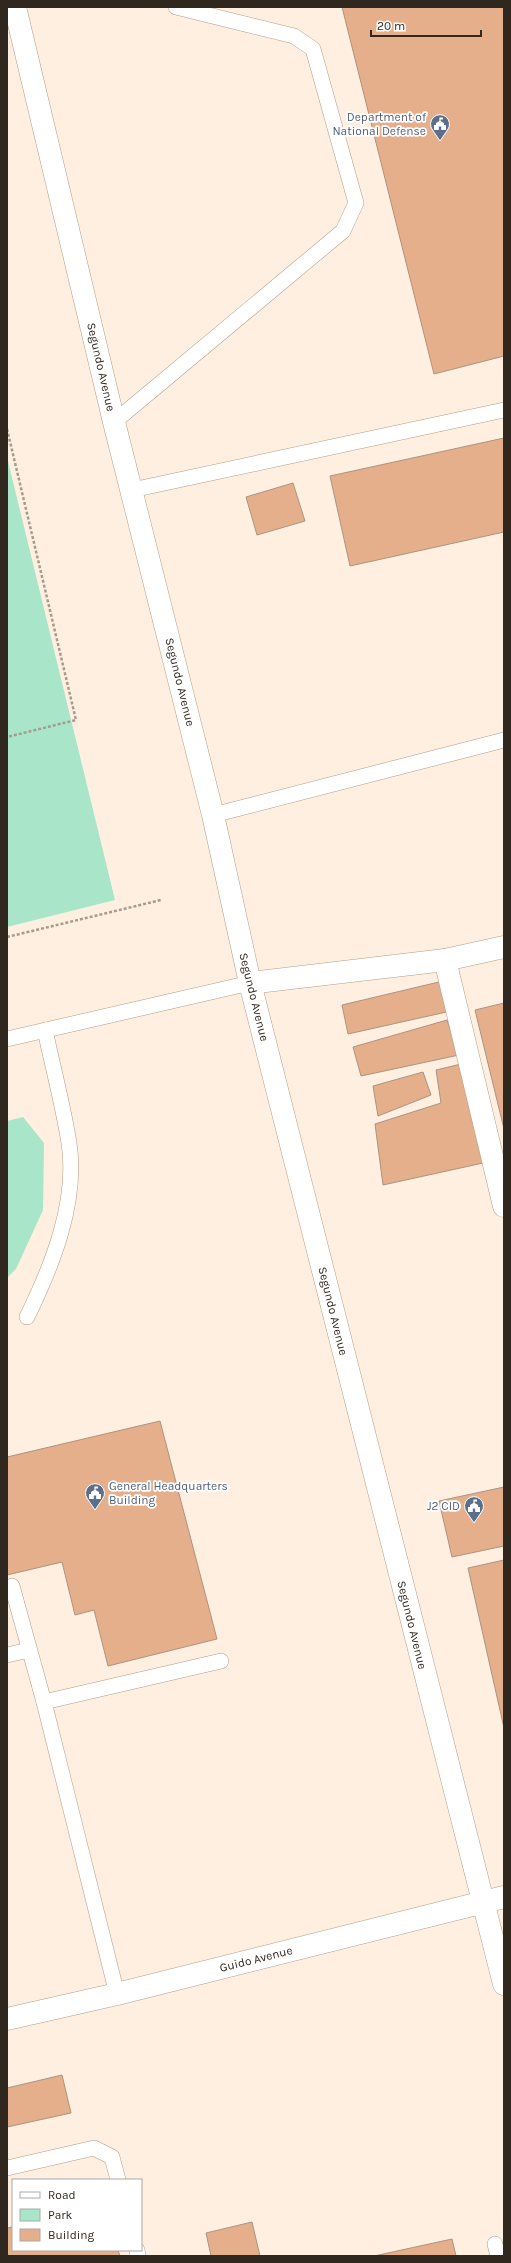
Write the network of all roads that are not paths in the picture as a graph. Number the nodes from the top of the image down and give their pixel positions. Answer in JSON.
{"nodes":[{"id":1,"x":15,"y":7,"type":"edge"},
{"id":2,"x":176,"y":7,"type":"edge"},
{"id":3,"x":504,"y":410,"type":"edge"},
{"id":4,"x":114,"y":422,"type":"junction"},
{"id":5,"x":132,"y":490,"type":"junction"},
{"id":6,"x":504,"y":740,"type":"edge"},
{"id":7,"x":213,"y":815,"type":"junction"},
{"id":8,"x":504,"y":947,"type":"edge"},
{"id":9,"x":445,"y":960,"type":"junction"},
{"id":10,"x":250,"y":983,"type":"junction"},
{"id":11,"x":45,"y":1030,"type":"junction"},
{"id":12,"x":7,"y":1039,"type":"edge"},
{"id":13,"x":504,"y":1206,"type":"edge"},
{"id":14,"x":27,"y":1317,"type":"dead end"},
{"id":15,"x":12,"y":1586,"type":"dead end"},
{"id":16,"x":29,"y":1650,"type":"junction"},
{"id":17,"x":7,"y":1655,"type":"edge"},
{"id":18,"x":221,"y":1661,"type":"dead end"},
{"id":19,"x":44,"y":1702,"type":"junction"},
{"id":20,"x":504,"y":1897,"type":"edge"},
{"id":21,"x":483,"y":1903,"type":"junction"},
{"id":22,"x":504,"y":1984,"type":"edge"},
{"id":23,"x":117,"y":1994,"type":"junction"},
{"id":24,"x":7,"y":2019,"type":"edge"},
{"id":25,"x":7,"y":2168,"type":"edge"},
{"id":26,"x":118,"y":2179,"type":"edge"}],
"edges":[{"from":1,"to":4,"type":"street","name":"Segundo Avenue"},
{"from":2,"to":4,"type":"lane"},
{"from":3,"to":5,"type":"lane"},
{"from":4,"to":5,"type":"street","name":"Segundo Avenue"},
{"from":5,"to":7,"type":"street","name":"Segundo Avenue"},
{"from":6,"to":7,"type":"lane"},
{"from":7,"to":10,"type":"street","name":"Segundo Avenue"},
{"from":8,"to":9,"type":"street"},
{"from":9,"to":10,"type":"street"},
{"from":9,"to":13,"type":"street"},
{"from":10,"to":11,"type":"lane"},
{"from":10,"to":21,"type":"street","name":"Segundo Avenue"},
{"from":11,"to":12,"type":"lane"},
{"from":11,"to":14,"type":"lane"},
{"from":15,"to":16,"type":"lane"},
{"from":16,"to":17,"type":"lane"},
{"from":16,"to":19,"type":"lane"},
{"from":18,"to":19,"type":"lane"},
{"from":19,"to":23,"type":"lane"},
{"from":20,"to":21,"type":"street","name":"Guido Avenue"},
{"from":21,"to":22,"type":"street","name":"Segundo Avenue"},
{"from":21,"to":23,"type":"street","name":"Guido Avenue"},
{"from":23,"to":24,"type":"street","name":"Guido Avenue"},
{"from":25,"to":26,"type":"lane"}]}
